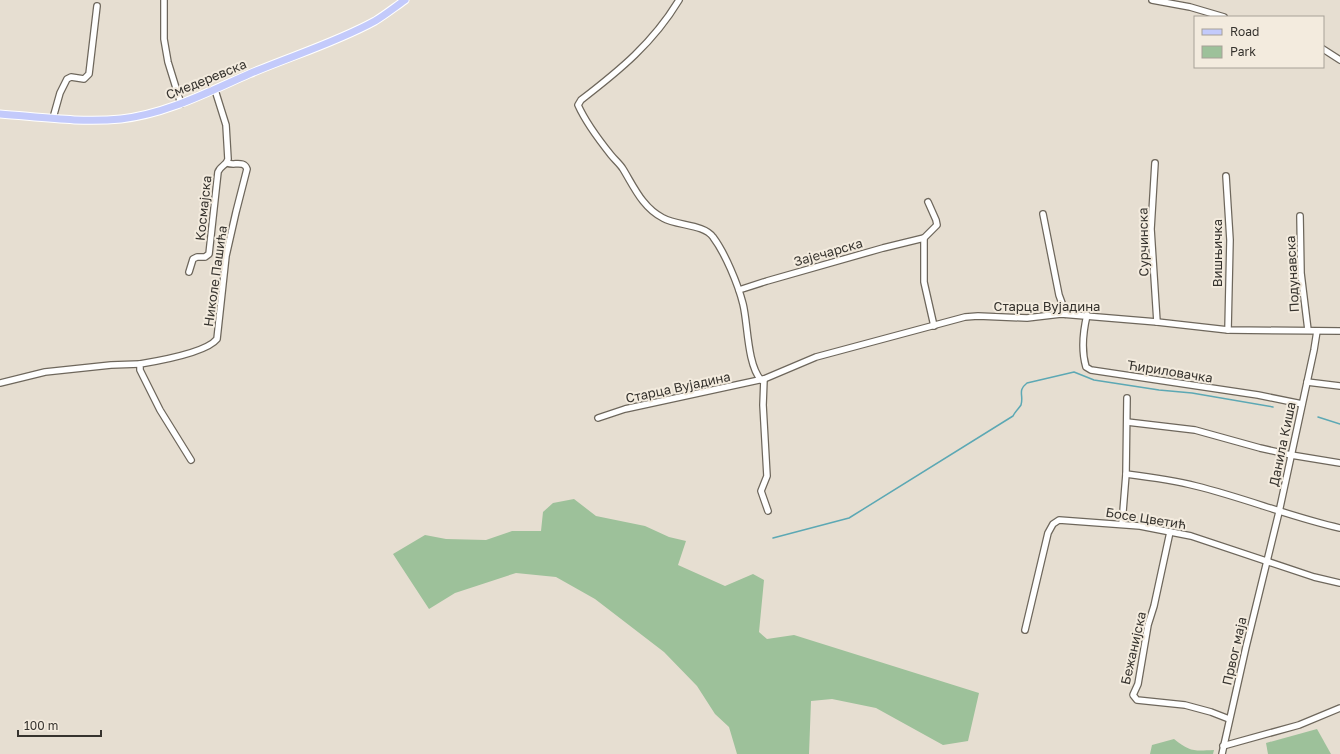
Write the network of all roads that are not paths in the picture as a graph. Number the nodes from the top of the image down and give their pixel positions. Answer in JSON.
{"nodes":[{"id":1,"x":164,"y":0,"type":"edge"},
{"id":2,"x":405,"y":0,"type":"edge"},
{"id":3,"x":679,"y":0,"type":"edge"},
{"id":4,"x":1152,"y":0,"type":"edge"},
{"id":5,"x":394,"y":3,"type":"edge"},
{"id":6,"x":97,"y":6,"type":"dead end"},
{"id":7,"x":1221,"y":16,"type":"edge"},
{"id":8,"x":1324,"y":50,"type":"edge"},
{"id":9,"x":1340,"y":60,"type":"edge"},
{"id":10,"x":215,"y":90,"type":"junction"},
{"id":11,"x":181,"y":104,"type":"junction"},
{"id":12,"x":0,"y":114,"type":"edge"},
{"id":13,"x":53,"y":118,"type":"junction"},
{"id":14,"x":227,"y":163,"type":"junction"},
{"id":15,"x":1155,"y":163,"type":"dead end"},
{"id":16,"x":1226,"y":176,"type":"dead end"},
{"id":17,"x":928,"y":202,"type":"dead end"},
{"id":18,"x":1043,"y":214,"type":"dead end"},
{"id":19,"x":1300,"y":216,"type":"dead end"},
{"id":20,"x":924,"y":238,"type":"junction"},
{"id":21,"x":189,"y":272,"type":"dead end"},
{"id":22,"x":739,"y":290,"type":"junction"},
{"id":23,"x":1066,"y":314,"type":"junction"},
{"id":24,"x":1087,"y":315,"type":"junction"},
{"id":25,"x":1157,"y":322,"type":"junction"},
{"id":26,"x":934,"y":326,"type":"junction"},
{"id":27,"x":1228,"y":330,"type":"junction"},
{"id":28,"x":1308,"y":330,"type":"junction"},
{"id":29,"x":1317,"y":331,"type":"junction"},
{"id":30,"x":1340,"y":331,"type":"edge"},
{"id":31,"x":140,"y":364,"type":"junction"},
{"id":32,"x":763,"y":380,"type":"junction"},
{"id":33,"x":1307,"y":382,"type":"junction"},
{"id":34,"x":0,"y":383,"type":"edge"},
{"id":35,"x":1340,"y":386,"type":"edge"},
{"id":36,"x":1128,"y":398,"type":"dead end"},
{"id":37,"x":1302,"y":404,"type":"junction"},
{"id":38,"x":598,"y":418,"type":"dead end"},
{"id":39,"x":1127,"y":422,"type":"junction"},
{"id":40,"x":1291,"y":455,"type":"junction"},
{"id":41,"x":191,"y":460,"type":"dead end"},
{"id":42,"x":1340,"y":463,"type":"edge"},
{"id":43,"x":1126,"y":474,"type":"junction"},
{"id":44,"x":768,"y":511,"type":"dead end"},
{"id":45,"x":1279,"y":512,"type":"junction"},
{"id":46,"x":1122,"y":524,"type":"junction"},
{"id":47,"x":1340,"y":528,"type":"edge"},
{"id":48,"x":1170,"y":532,"type":"junction"},
{"id":49,"x":1267,"y":562,"type":"junction"},
{"id":50,"x":1340,"y":583,"type":"edge"},
{"id":51,"x":1026,"y":630,"type":"dead end"},
{"id":52,"x":1340,"y":708,"type":"edge"},
{"id":53,"x":1229,"y":720,"type":"junction"},
{"id":54,"x":1223,"y":746,"type":"junction"},
{"id":55,"x":1222,"y":754,"type":"edge"}],
"edges":[{"from":1,"to":11,"type":"street"},
{"from":2,"to":5,"type":"main road","name":"Смедеревска"},
{"from":3,"to":22,"type":"street"},
{"from":4,"to":7,"type":"street"},
{"from":5,"to":10,"type":"main road","name":"Смедеревска"},
{"from":6,"to":13,"type":"street"},
{"from":8,"to":9,"type":"street"},
{"from":10,"to":11,"type":"main road","name":"Смедеревска"},
{"from":10,"to":14,"type":"street","name":"Космајска"},
{"from":11,"to":13,"type":"main road","name":"Смедеревска"},
{"from":12,"to":13,"type":"main road","name":"Смедеревска"},
{"from":14,"to":21,"type":"street","name":"Космајска"},
{"from":14,"to":31,"type":"street","name":"Николе Пашића"},
{"from":15,"to":25,"type":"street","name":"Сурчинска"},
{"from":16,"to":27,"type":"street","name":"Вишњичка"},
{"from":17,"to":20,"type":"street"},
{"from":18,"to":23,"type":"street"},
{"from":19,"to":28,"type":"street","name":"Подунавска"},
{"from":20,"to":22,"type":"street","name":"Зајечарска"},
{"from":20,"to":26,"type":"street"},
{"from":22,"to":32,"type":"street"},
{"from":23,"to":24,"type":"street","name":"Старца Вујадина"},
{"from":23,"to":26,"type":"street","name":"Старца Вујадина"},
{"from":24,"to":25,"type":"street","name":"Старца Вујадина"},
{"from":24,"to":37,"type":"street","name":"Ћириловачка"},
{"from":25,"to":27,"type":"street","name":"Старца Вујадина"},
{"from":26,"to":32,"type":"street","name":"Старца Вујадина"},
{"from":27,"to":28,"type":"street","name":"Старца Вујадина"},
{"from":28,"to":29,"type":"street","name":"Старца Вујадина"},
{"from":29,"to":30,"type":"street","name":"Старца Вујадина"},
{"from":29,"to":33,"type":"street","name":"Данила Киша"},
{"from":31,"to":34,"type":"street"},
{"from":31,"to":41,"type":"street"},
{"from":32,"to":38,"type":"street","name":"Старца Вујадина"},
{"from":32,"to":44,"type":"street"},
{"from":33,"to":35,"type":"street"},
{"from":33,"to":37,"type":"street","name":"Данила Киша"},
{"from":36,"to":39,"type":"street"},
{"from":37,"to":40,"type":"street","name":"Данила Киша"},
{"from":39,"to":40,"type":"street"},
{"from":39,"to":43,"type":"street"},
{"from":40,"to":42,"type":"street"},
{"from":40,"to":45,"type":"street","name":"Данила Киша"},
{"from":43,"to":45,"type":"street"},
{"from":43,"to":46,"type":"street"},
{"from":45,"to":47,"type":"street"},
{"from":45,"to":49,"type":"street","name":"Данила Киша"},
{"from":46,"to":48,"type":"street","name":"Босе Цветић"},
{"from":46,"to":51,"type":"street","name":"Босе Цветић"},
{"from":48,"to":49,"type":"street","name":"Босе Цветић"},
{"from":48,"to":53,"type":"street","name":"Бежанијска"},
{"from":49,"to":50,"type":"street","name":"Босе Цветић"},
{"from":49,"to":53,"type":"street","name":"Првог маја"},
{"from":52,"to":54,"type":"street"},
{"from":53,"to":54,"type":"street","name":"Првог маја"},
{"from":54,"to":55,"type":"street","name":"Првог маја"}]}
